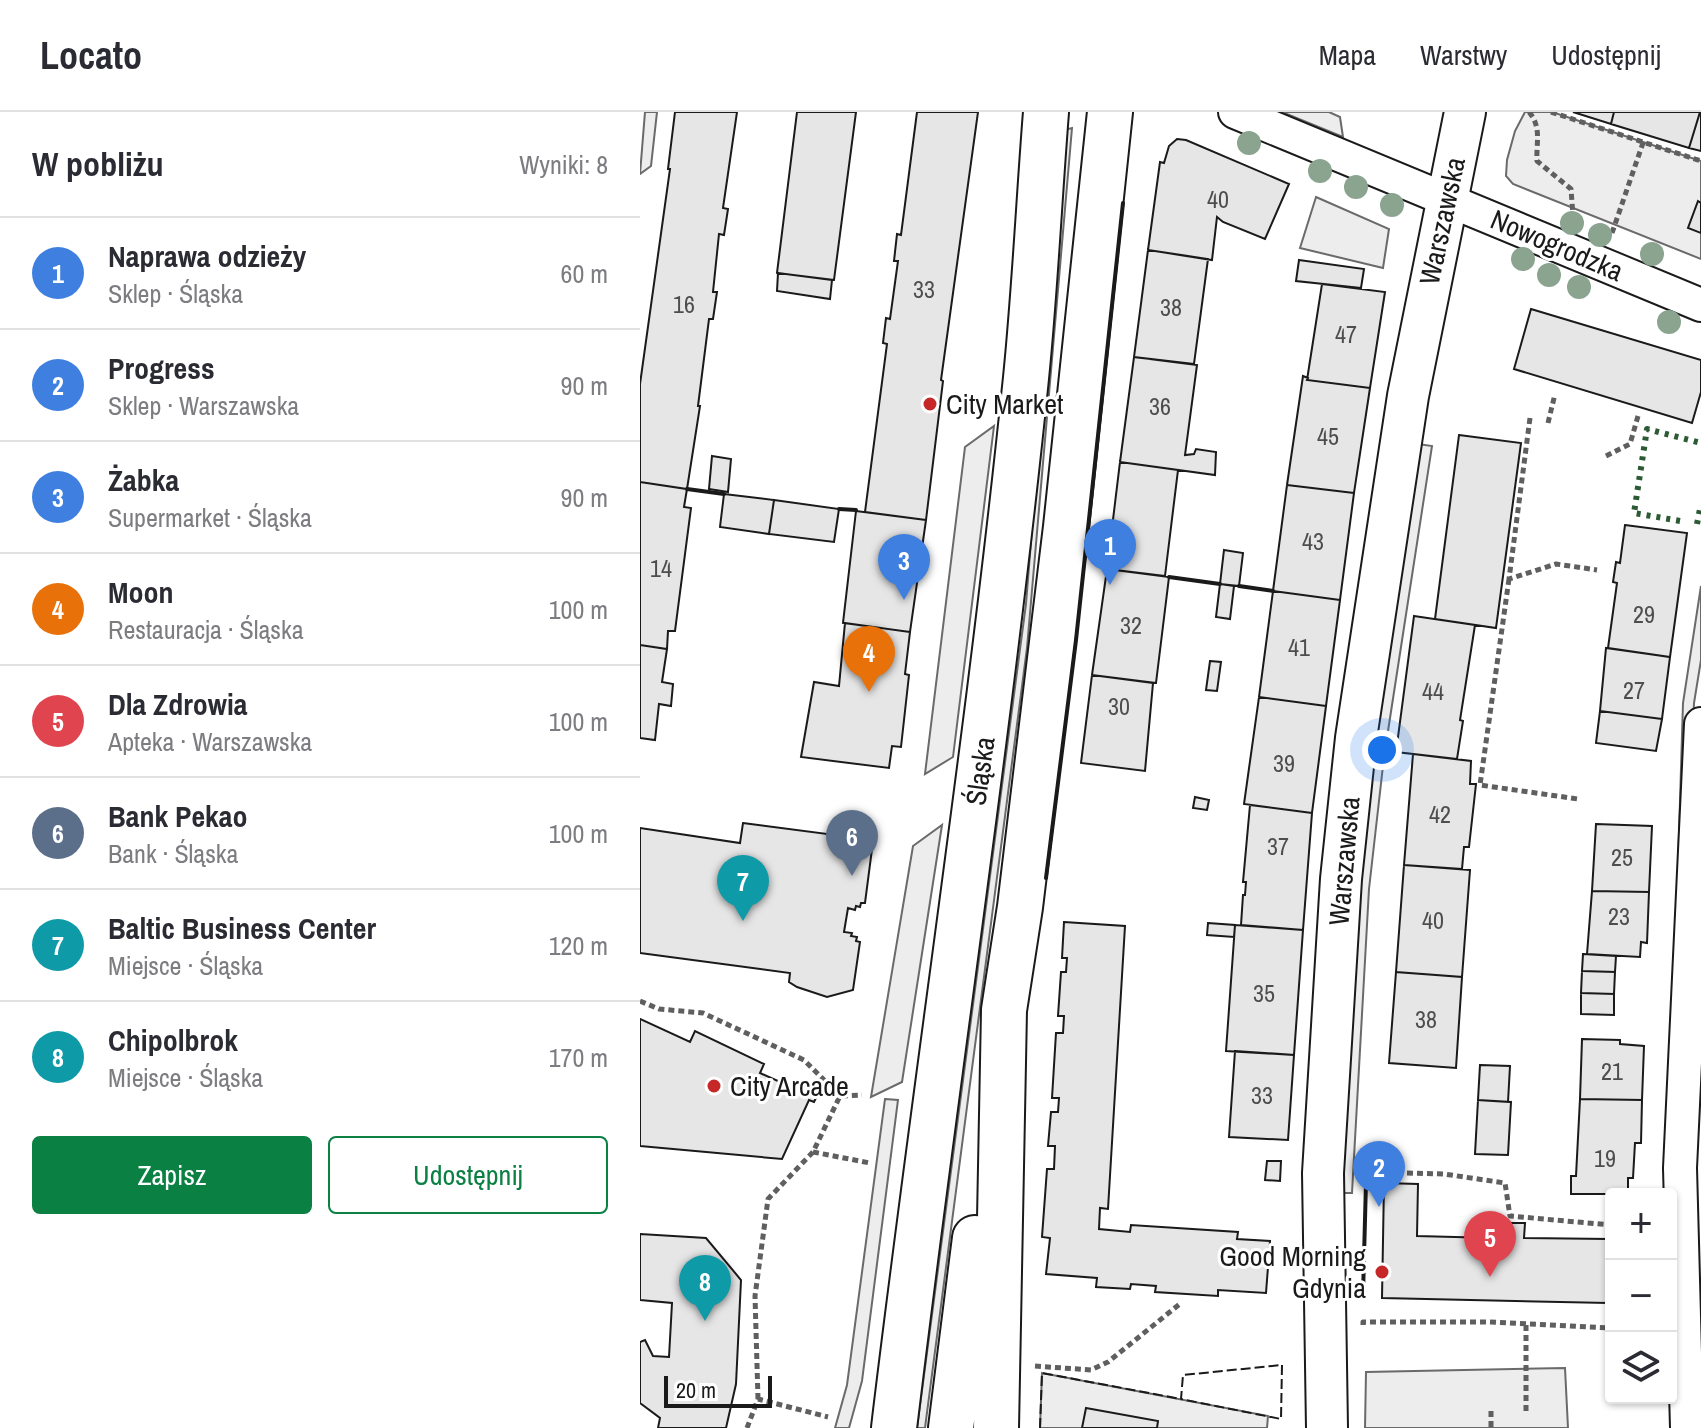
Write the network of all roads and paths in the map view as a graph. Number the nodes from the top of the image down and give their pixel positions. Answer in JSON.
{"nodes":[{"id":1,"x":1046,"y":112,"type":"edge"},
{"id":2,"x":1110,"y":112,"type":"edge"},
{"id":3,"x":1235,"y":112,"type":"edge"},
{"id":4,"x":1465,"y":112,"type":"edge"},
{"id":5,"x":1529,"y":112,"type":"edge"},
{"id":6,"x":1551,"y":112,"type":"edge"},
{"id":7,"x":1644,"y":140,"type":"junction"},
{"id":8,"x":1701,"y":161,"type":"edge"},
{"id":9,"x":1447,"y":199,"type":"junction"},
{"id":10,"x":1573,"y":218,"type":"dead end"},
{"id":11,"x":1611,"y":234,"type":"dead end"},
{"id":12,"x":1701,"y":305,"type":"edge"},
{"id":13,"x":1555,"y":394,"type":"dead end"},
{"id":14,"x":1638,"y":416,"type":"dead end"},
{"id":15,"x":1530,"y":418,"type":"dead end"},
{"id":16,"x":1548,"y":423,"type":"dead end"},
{"id":17,"x":1606,"y":456,"type":"dead end"},
{"id":18,"x":1597,"y":570,"type":"dead end"},
{"id":19,"x":1509,"y":579,"type":"junction"},
{"id":20,"x":1701,"y":724,"type":"edge"},
{"id":21,"x":1578,"y":799,"type":"dead end"},
{"id":22,"x":640,"y":1001,"type":"edge"},
{"id":23,"x":1004,"y":1010,"type":"junction"},
{"id":24,"x":862,"y":1095,"type":"dead end"},
{"id":25,"x":840,"y":1096,"type":"junction"},
{"id":26,"x":813,"y":1152,"type":"junction"},
{"id":27,"x":870,"y":1163,"type":"dead end"},
{"id":28,"x":1367,"y":1172,"type":"dead end"},
{"id":29,"x":1605,"y":1224,"type":"edge"},
{"id":30,"x":1181,"y":1303,"type":"dead end"},
{"id":31,"x":1692,"y":1313,"type":"edge"},
{"id":32,"x":1363,"y":1322,"type":"dead end"},
{"id":33,"x":1526,"y":1324,"type":"junction"},
{"id":34,"x":1605,"y":1328,"type":"edge"},
{"id":35,"x":902,"y":1363,"type":"junction"},
{"id":36,"x":1034,"y":1366,"type":"dead end"},
{"id":37,"x":758,"y":1399,"type":"junction"},
{"id":38,"x":1491,"y":1411,"type":"dead end"},
{"id":39,"x":1526,"y":1411,"type":"dead end"},
{"id":40,"x":828,"y":1417,"type":"dead end"},
{"id":41,"x":747,"y":1428,"type":"edge"},
{"id":42,"x":878,"y":1428,"type":"edge"},
{"id":43,"x":894,"y":1428,"type":"edge"},
{"id":44,"x":951,"y":1428,"type":"edge"},
{"id":45,"x":996,"y":1428,"type":"edge"},
{"id":46,"x":1327,"y":1428,"type":"edge"},
{"id":47,"x":1491,"y":1428,"type":"edge"},
{"id":48,"x":1687,"y":1428,"type":"edge"}],
"edges":[{"from":1,"to":35,"type":"main road","name":"Śląska"},
{"from":2,"to":23,"type":"main road","name":"Śląska"},
{"from":3,"to":9,"type":"street","name":"Nowogrodzka"},
{"from":4,"to":9,"type":"street","name":"Warszawska"},
{"from":5,"to":10,"type":"path"},
{"from":6,"to":7,"type":"path"},
{"from":7,"to":8,"type":"path"},
{"from":7,"to":11,"type":"path"},
{"from":9,"to":12,"type":"street","name":"Nowogrodzka"},
{"from":9,"to":46,"type":"street","name":"Warszawska"},
{"from":13,"to":16,"type":"path"},
{"from":14,"to":17,"type":"path"},
{"from":15,"to":19,"type":"path"},
{"from":18,"to":19,"type":"path"},
{"from":19,"to":21,"type":"path"},
{"from":20,"to":31,"type":"street"},
{"from":22,"to":25,"type":"path"},
{"from":23,"to":44,"type":"main road"},
{"from":23,"to":45,"type":"main road","name":"Śląska"},
{"from":24,"to":25,"type":"path"},
{"from":25,"to":26,"type":"path"},
{"from":26,"to":27,"type":"path"},
{"from":26,"to":37,"type":"path"},
{"from":28,"to":29,"type":"path"},
{"from":30,"to":36,"type":"path"},
{"from":31,"to":48,"type":"street"},
{"from":32,"to":33,"type":"path"},
{"from":33,"to":34,"type":"path"},
{"from":33,"to":39,"type":"path"},
{"from":35,"to":42,"type":"main road"},
{"from":35,"to":43,"type":"main road","name":"Śląska"},
{"from":37,"to":40,"type":"path"},
{"from":37,"to":41,"type":"path"},
{"from":38,"to":47,"type":"path"}]}
